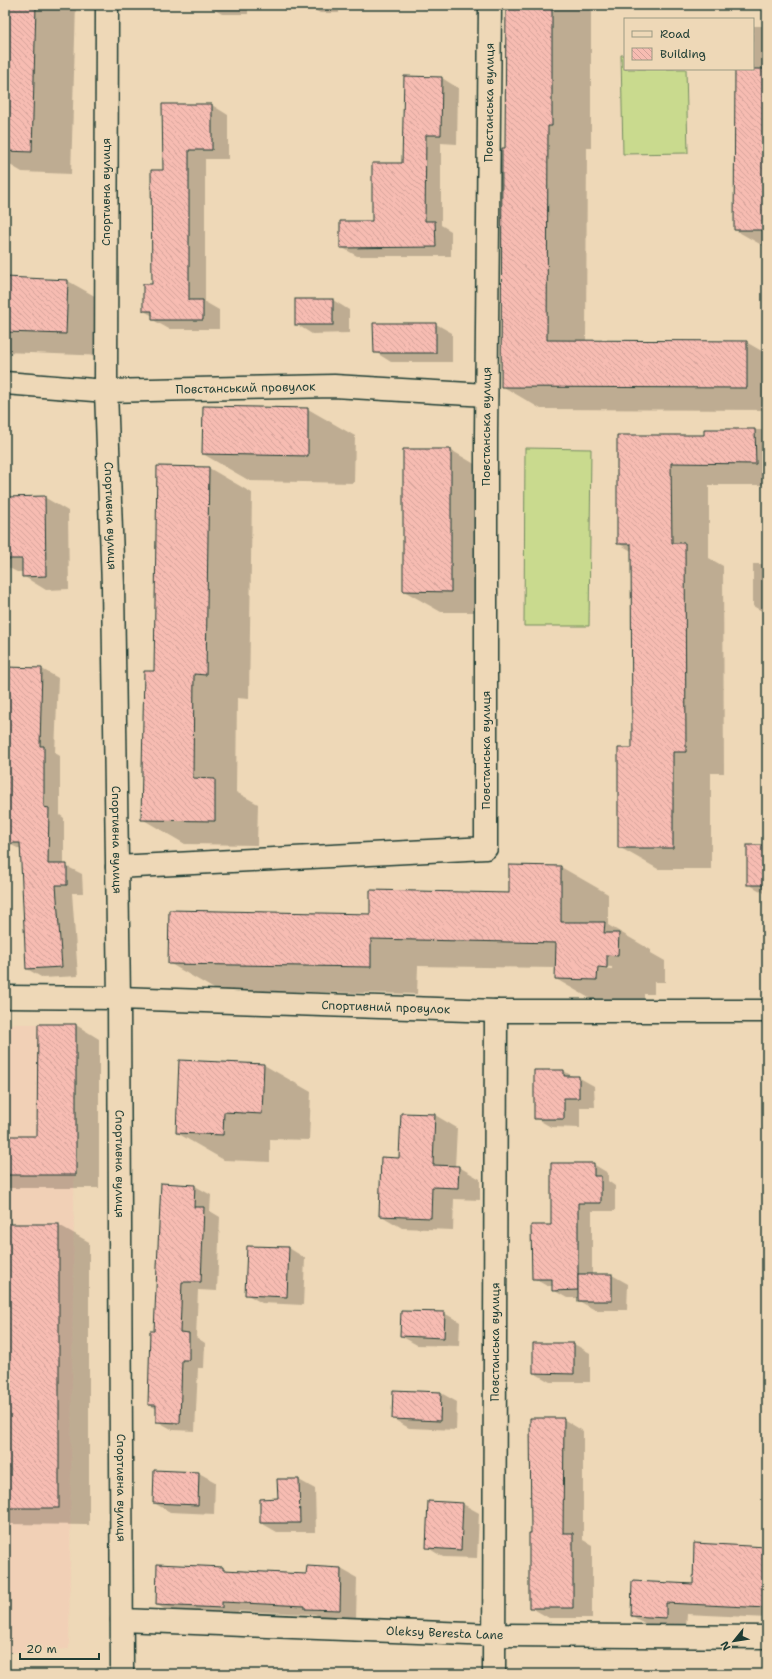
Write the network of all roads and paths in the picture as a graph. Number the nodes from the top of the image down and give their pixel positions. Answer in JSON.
{"nodes":[{"id":1,"x":107,"y":5,"type":"edge"},
{"id":2,"x":490,"y":5,"type":"edge"},
{"id":3,"x":5,"y":383,"type":"edge"},
{"id":4,"x":106,"y":391,"type":"junction"},
{"id":5,"x":486,"y":395,"type":"junction"},
{"id":6,"x":117,"y":867,"type":"junction"},
{"id":7,"x":5,"y":997,"type":"edge"},
{"id":8,"x":119,"y":998,"type":"junction"},
{"id":9,"x":496,"y":1011,"type":"junction"},
{"id":10,"x":767,"y":1011,"type":"edge"},
{"id":11,"x":122,"y":1620,"type":"junction"},
{"id":12,"x":493,"y":1635,"type":"junction"},
{"id":13,"x":767,"y":1637,"type":"edge"},
{"id":14,"x":122,"y":1674,"type":"edge"},
{"id":15,"x":494,"y":1674,"type":"edge"}],
"edges":[{"from":1,"to":4,"type":"street","name":"Спортивна вулиця"},
{"from":2,"to":5,"type":"street","name":"Повстанська вулиця"},
{"from":3,"to":4,"type":"street","name":"Повстанський провулок"},
{"from":4,"to":5,"type":"street","name":"Повстанський провулок"},
{"from":4,"to":6,"type":"street","name":"Спортивна вулиця"},
{"from":5,"to":6,"type":"street","name":"Повстанська вулиця"},
{"from":6,"to":8,"type":"street","name":"Спортивна вулиця"},
{"from":7,"to":8,"type":"street","name":"Спортивний провулок"},
{"from":8,"to":9,"type":"street","name":"Спортивний провулок"},
{"from":8,"to":11,"type":"street","name":"Спортивна вулиця"},
{"from":9,"to":10,"type":"street","name":"Спортивний провулок"},
{"from":9,"to":12,"type":"street","name":"Повстанська вулиця"},
{"from":11,"to":12,"type":"street","name":"Oleksy Beresta Lane"},
{"from":11,"to":14,"type":"street","name":"Спортивна вулиця"},
{"from":12,"to":13,"type":"street","name":"Oleksy Beresta Lane"},
{"from":12,"to":15,"type":"street","name":"Повстанська вулиця"}]}
